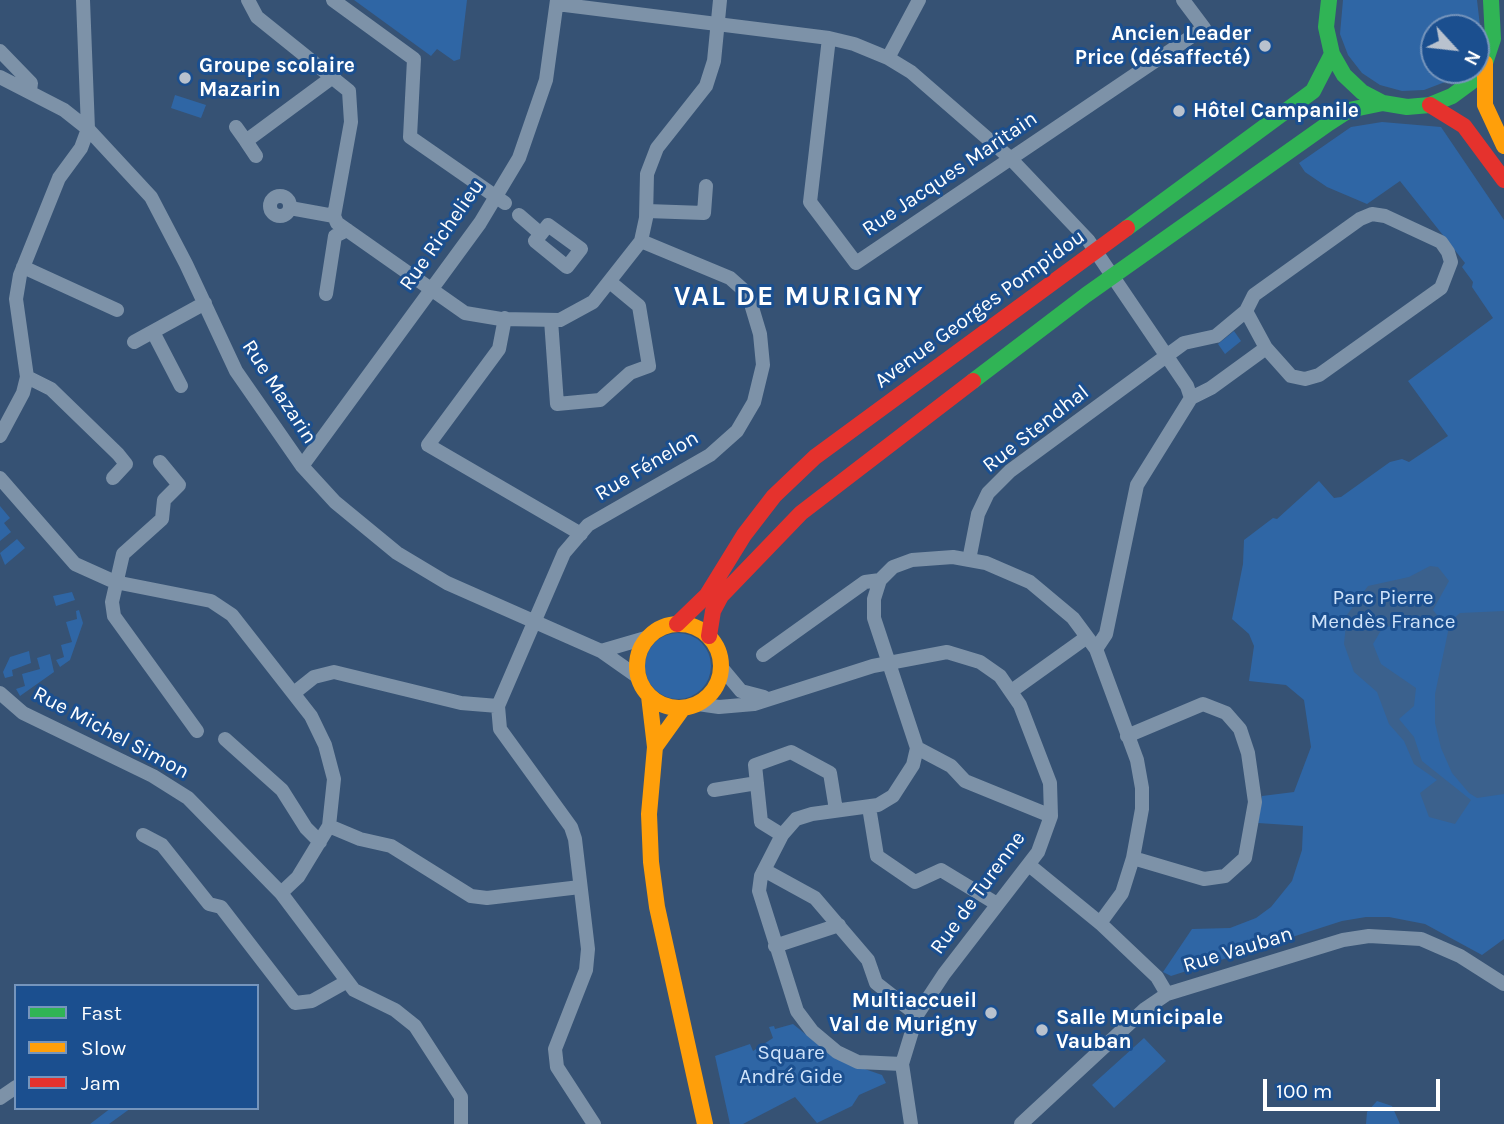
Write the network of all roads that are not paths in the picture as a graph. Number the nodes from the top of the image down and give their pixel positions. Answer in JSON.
{"nodes":[{"id":1,"x":83,"y":0,"type":"edge"},
{"id":2,"x":248,"y":0,"type":"edge"},
{"id":3,"x":333,"y":0,"type":"edge"},
{"id":4,"x":720,"y":0,"type":"edge"},
{"id":5,"x":1183,"y":0,"type":"edge"},
{"id":6,"x":1329,"y":0,"type":"edge"},
{"id":7,"x":557,"y":2,"type":"edge"},
{"id":8,"x":914,"y":3,"type":"edge"},
{"id":9,"x":1497,"y":6,"type":"edge"},
{"id":10,"x":716,"y":24,"type":"junction"},
{"id":11,"x":829,"y":38,"type":"junction"},
{"id":12,"x":1490,"y":48,"type":"edge"},
{"id":13,"x":0,"y":51,"type":"edge"},
{"id":14,"x":1332,"y":54,"type":"junction"},
{"id":15,"x":888,"y":58,"type":"junction"},
{"id":16,"x":334,"y":76,"type":"junction"},
{"id":17,"x":0,"y":77,"type":"edge"},
{"id":18,"x":1468,"y":84,"type":"edge"},
{"id":19,"x":1485,"y":84,"type":"edge"},
{"id":20,"x":30,"y":91,"type":"junction"},
{"id":21,"x":1383,"y":103,"type":"junction"},
{"id":22,"x":1430,"y":105,"type":"junction"},
{"id":23,"x":236,"y":127,"type":"dead end"},
{"id":24,"x":88,"y":129,"type":"junction"},
{"id":25,"x":246,"y":141,"type":"junction"},
{"id":26,"x":1504,"y":146,"type":"edge"},
{"id":27,"x":256,"y":156,"type":"dead end"},
{"id":28,"x":1010,"y":158,"type":"junction"},
{"id":29,"x":1504,"y":180,"type":"edge"},
{"id":30,"x":706,"y":186,"type":"dead end"},
{"id":31,"x":508,"y":206,"type":"junction"},
{"id":32,"x":290,"y":208,"type":"dead end"},
{"id":33,"x":646,"y":211,"type":"junction"},
{"id":34,"x":334,"y":216,"type":"junction"},
{"id":35,"x":347,"y":230,"type":"junction"},
{"id":36,"x":541,"y":234,"type":"dead end"},
{"id":37,"x":641,"y":241,"type":"junction"},
{"id":38,"x":1095,"y":252,"type":"junction"},
{"id":39,"x":23,"y":267,"type":"junction"},
{"id":40,"x":1112,"y":278,"type":"junction"},
{"id":41,"x":610,"y":282,"type":"junction"},
{"id":42,"x":432,"y":288,"type":"junction"},
{"id":43,"x":327,"y":294,"type":"dead end"},
{"id":44,"x":205,"y":303,"type":"junction"},
{"id":45,"x":117,"y":310,"type":"dead end"},
{"id":46,"x":1246,"y":311,"type":"junction"},
{"id":47,"x":505,"y":318,"type":"junction"},
{"id":48,"x":551,"y":320,"type":"junction"},
{"id":49,"x":153,"y":332,"type":"junction"},
{"id":50,"x":134,"y":342,"type":"dead end"},
{"id":51,"x":1266,"y":348,"type":"junction"},
{"id":52,"x":1167,"y":358,"type":"junction"},
{"id":53,"x":27,"y":377,"type":"junction"},
{"id":54,"x":181,"y":386,"type":"dead end"},
{"id":55,"x":1191,"y":398,"type":"junction"},
{"id":56,"x":0,"y":436,"type":"edge"},
{"id":57,"x":160,"y":462,"type":"dead end"},
{"id":58,"x":302,"y":466,"type":"junction"},
{"id":59,"x":0,"y":478,"type":"edge"},
{"id":60,"x":113,"y":478,"type":"dead end"},
{"id":61,"x":581,"y":534,"type":"junction"},
{"id":62,"x":969,"y":559,"type":"junction"},
{"id":63,"x":880,"y":580,"type":"junction"},
{"id":64,"x":116,"y":582,"type":"junction"},
{"id":65,"x":534,"y":622,"type":"junction"},
{"id":66,"x":677,"y":624,"type":"junction"},
{"id":67,"x":709,"y":636,"type":"junction"},
{"id":68,"x":649,"y":637,"type":"junction"},
{"id":69,"x":1091,"y":643,"type":"junction"},
{"id":70,"x":601,"y":652,"type":"junction"},
{"id":71,"x":764,"y":654,"type":"dead end"},
{"id":72,"x":887,"y":664,"type":"junction"},
{"id":73,"x":721,"y":667,"type":"junction"},
{"id":74,"x":638,"y":677,"type":"junction"},
{"id":75,"x":1013,"y":690,"type":"junction"},
{"id":76,"x":0,"y":693,"type":"edge"},
{"id":77,"x":294,"y":693,"type":"junction"},
{"id":78,"x":649,"y":696,"type":"junction"},
{"id":79,"x":773,"y":697,"type":"junction"},
{"id":80,"x":498,"y":706,"type":"junction"},
{"id":81,"x":691,"y":706,"type":"junction"},
{"id":82,"x":197,"y":731,"type":"dead end"},
{"id":83,"x":1127,"y":736,"type":"junction"},
{"id":84,"x":225,"y":739,"type":"dead end"},
{"id":85,"x":655,"y":747,"type":"junction"},
{"id":86,"x":917,"y":748,"type":"junction"},
{"id":87,"x":757,"y":783,"type":"junction"},
{"id":88,"x":714,"y":790,"type":"dead end"},
{"id":89,"x":869,"y":807,"type":"junction"},
{"id":90,"x":836,"y":810,"type":"junction"},
{"id":91,"x":1051,"y":816,"type":"junction"},
{"id":92,"x":329,"y":826,"type":"junction"},
{"id":93,"x":143,"y":835,"type":"dead end"},
{"id":94,"x":782,"y":835,"type":"junction"},
{"id":95,"x":320,"y":842,"type":"junction"},
{"id":96,"x":1133,"y":858,"type":"junction"},
{"id":97,"x":1029,"y":865,"type":"junction"},
{"id":98,"x":764,"y":870,"type":"junction"},
{"id":99,"x":580,"y":887,"type":"junction"},
{"id":100,"x":281,"y":893,"type":"junction"},
{"id":101,"x":997,"y":905,"type":"junction"},
{"id":102,"x":1100,"y":923,"type":"junction"},
{"id":103,"x":839,"y":925,"type":"junction"},
{"id":104,"x":775,"y":946,"type":"junction"},
{"id":105,"x":346,"y":982,"type":"junction"},
{"id":106,"x":1504,"y":984,"type":"edge"},
{"id":107,"x":1167,"y":994,"type":"junction"},
{"id":108,"x":917,"y":1015,"type":"junction"},
{"id":109,"x":902,"y":1064,"type":"junction"},
{"id":110,"x":461,"y":1124,"type":"edge"},
{"id":111,"x":594,"y":1124,"type":"edge"},
{"id":112,"x":705,"y":1124,"type":"edge"},
{"id":113,"x":911,"y":1124,"type":"edge"},
{"id":114,"x":1021,"y":1124,"type":"edge"}],
"edges":[{"from":1,"to":24,"type":"street"},
{"from":2,"to":16,"type":"street"},
{"from":3,"to":31,"type":"street"},
{"from":4,"to":10,"type":"street"},
{"from":5,"to":28,"type":"street","name":"Rue Jacques Maritain"},
{"from":6,"to":14,"type":"main road"},
{"from":7,"to":10,"type":"street"},
{"from":7,"to":31,"type":"street","name":"Rue Richelieu"},
{"from":8,"to":15,"type":"street"},
{"from":9,"to":12,"type":"main road"},
{"from":10,"to":11,"type":"street"},
{"from":10,"to":33,"type":"street"},
{"from":11,"to":15,"type":"street"},
{"from":11,"to":28,"type":"street","name":"Rue Jacques Maritain"},
{"from":13,"to":20,"type":"street"},
{"from":14,"to":21,"type":"main road"},
{"from":14,"to":38,"type":"main road","name":"Avenue Georges Pompidou"},
{"from":15,"to":28,"type":"street"},
{"from":16,"to":25,"type":"street"},
{"from":16,"to":34,"type":"street"},
{"from":17,"to":20,"type":"street","name":"Rue Mazarin"},
{"from":18,"to":22,"type":"main road"},
{"from":19,"to":26,"type":"main road"},
{"from":20,"to":24,"type":"street","name":"Rue Mazarin"},
{"from":21,"to":22,"type":"main road"},
{"from":21,"to":40,"type":"main road"},
{"from":22,"to":29,"type":"main road"},
{"from":23,"to":25,"type":"street"},
{"from":24,"to":39,"type":"street"},
{"from":24,"to":44,"type":"street","name":"Rue Mazarin"},
{"from":25,"to":27,"type":"street"},
{"from":28,"to":38,"type":"street"},
{"from":30,"to":33,"type":"street"},
{"from":31,"to":36,"type":"street"},
{"from":31,"to":42,"type":"street","name":"Rue Richelieu"},
{"from":32,"to":34,"type":"street"},
{"from":33,"to":37,"type":"street"},
{"from":34,"to":35,"type":"street"},
{"from":35,"to":42,"type":"street"},
{"from":35,"to":43,"type":"street"},
{"from":37,"to":41,"type":"street"},
{"from":37,"to":61,"type":"street","name":"Rue Fénelon"},
{"from":38,"to":40,"type":"street"},
{"from":38,"to":66,"type":"main road","name":"Avenue Georges Pompidou"},
{"from":39,"to":45,"type":"street"},
{"from":39,"to":53,"type":"street"},
{"from":40,"to":52,"type":"street"},
{"from":40,"to":67,"type":"main road"},
{"from":41,"to":48,"type":"street"},
{"from":41,"to":48,"type":"street"},
{"from":42,"to":47,"type":"street"},
{"from":42,"to":58,"type":"street","name":"Rue Richelieu"},
{"from":44,"to":49,"type":"street"},
{"from":44,"to":58,"type":"street","name":"Rue Mazarin"},
{"from":46,"to":51,"type":"street"},
{"from":46,"to":51,"type":"street","name":"Rue Stendhal"},
{"from":46,"to":52,"type":"street","name":"Rue Stendhal"},
{"from":47,"to":48,"type":"street"},
{"from":47,"to":61,"type":"street"},
{"from":49,"to":50,"type":"street"},
{"from":49,"to":54,"type":"street"},
{"from":51,"to":55,"type":"street"},
{"from":52,"to":55,"type":"street"},
{"from":52,"to":62,"type":"street","name":"Rue Stendhal"},
{"from":53,"to":56,"type":"street"},
{"from":53,"to":60,"type":"street"},
{"from":55,"to":69,"type":"street"},
{"from":57,"to":64,"type":"street"},
{"from":58,"to":65,"type":"street","name":"Rue Mazarin"},
{"from":59,"to":64,"type":"street"},
{"from":61,"to":65,"type":"street","name":"Rue Fénelon"},
{"from":62,"to":63,"type":"street"},
{"from":62,"to":69,"type":"street"},
{"from":63,"to":71,"type":"street"},
{"from":63,"to":72,"type":"street"},
{"from":64,"to":77,"type":"street"},
{"from":64,"to":82,"type":"street"},
{"from":65,"to":70,"type":"street","name":"Rue Mazarin"},
{"from":65,"to":80,"type":"street","name":"Rue Fénelon"},
{"from":66,"to":67,"type":"main road"},
{"from":66,"to":68,"type":"main road"},
{"from":67,"to":73,"type":"main road"},
{"from":68,"to":70,"type":"street"},
{"from":68,"to":74,"type":"main road"},
{"from":69,"to":75,"type":"street"},
{"from":69,"to":83,"type":"street"},
{"from":70,"to":74,"type":"street","name":"Rue Mazarin"},
{"from":72,"to":75,"type":"street","name":"Rue de Turenne"},
{"from":72,"to":79,"type":"street","name":"Rue de Turenne"},
{"from":72,"to":86,"type":"street"},
{"from":73,"to":79,"type":"street","name":"Rue de Turenne"},
{"from":73,"to":81,"type":"main road"},
{"from":74,"to":78,"type":"main road"},
{"from":75,"to":91,"type":"street","name":"Rue de Turenne"},
{"from":76,"to":100,"type":"street","name":"Rue Michel Simon"},
{"from":77,"to":80,"type":"street"},
{"from":77,"to":92,"type":"street"},
{"from":78,"to":81,"type":"main road"},
{"from":78,"to":85,"type":"main road"},
{"from":79,"to":81,"type":"street","name":"Rue de Turenne"},
{"from":80,"to":99,"type":"street"},
{"from":81,"to":85,"type":"main road"},
{"from":83,"to":96,"type":"street"},
{"from":83,"to":96,"type":"street"},
{"from":84,"to":95,"type":"street"},
{"from":85,"to":112,"type":"main road"},
{"from":86,"to":89,"type":"street"},
{"from":86,"to":91,"type":"street"},
{"from":87,"to":88,"type":"street"},
{"from":87,"to":90,"type":"street"},
{"from":87,"to":94,"type":"street"},
{"from":89,"to":90,"type":"street"},
{"from":89,"to":101,"type":"street"},
{"from":90,"to":94,"type":"street"},
{"from":91,"to":97,"type":"street","name":"Rue de Turenne"},
{"from":92,"to":95,"type":"street"},
{"from":92,"to":99,"type":"street"},
{"from":93,"to":105,"type":"street"},
{"from":94,"to":98,"type":"street"},
{"from":95,"to":100,"type":"street"},
{"from":96,"to":102,"type":"street"},
{"from":97,"to":101,"type":"street","name":"Rue de Turenne"},
{"from":97,"to":102,"type":"street"},
{"from":98,"to":103,"type":"street"},
{"from":98,"to":104,"type":"street"},
{"from":99,"to":111,"type":"street"},
{"from":100,"to":105,"type":"street","name":"Rue Michel Simon"},
{"from":101,"to":108,"type":"street","name":"Rue de Turenne"},
{"from":102,"to":107,"type":"street"},
{"from":103,"to":104,"type":"street"},
{"from":103,"to":108,"type":"street"},
{"from":104,"to":109,"type":"street"},
{"from":105,"to":110,"type":"street","name":"Rue Michel Simon"},
{"from":106,"to":107,"type":"street","name":"Rue Vauban"},
{"from":107,"to":114,"type":"street","name":"Rue Vauban"},
{"from":108,"to":109,"type":"street","name":"Rue de Turenne"},
{"from":109,"to":113,"type":"street","name":"Rue de Turenne"}]}
